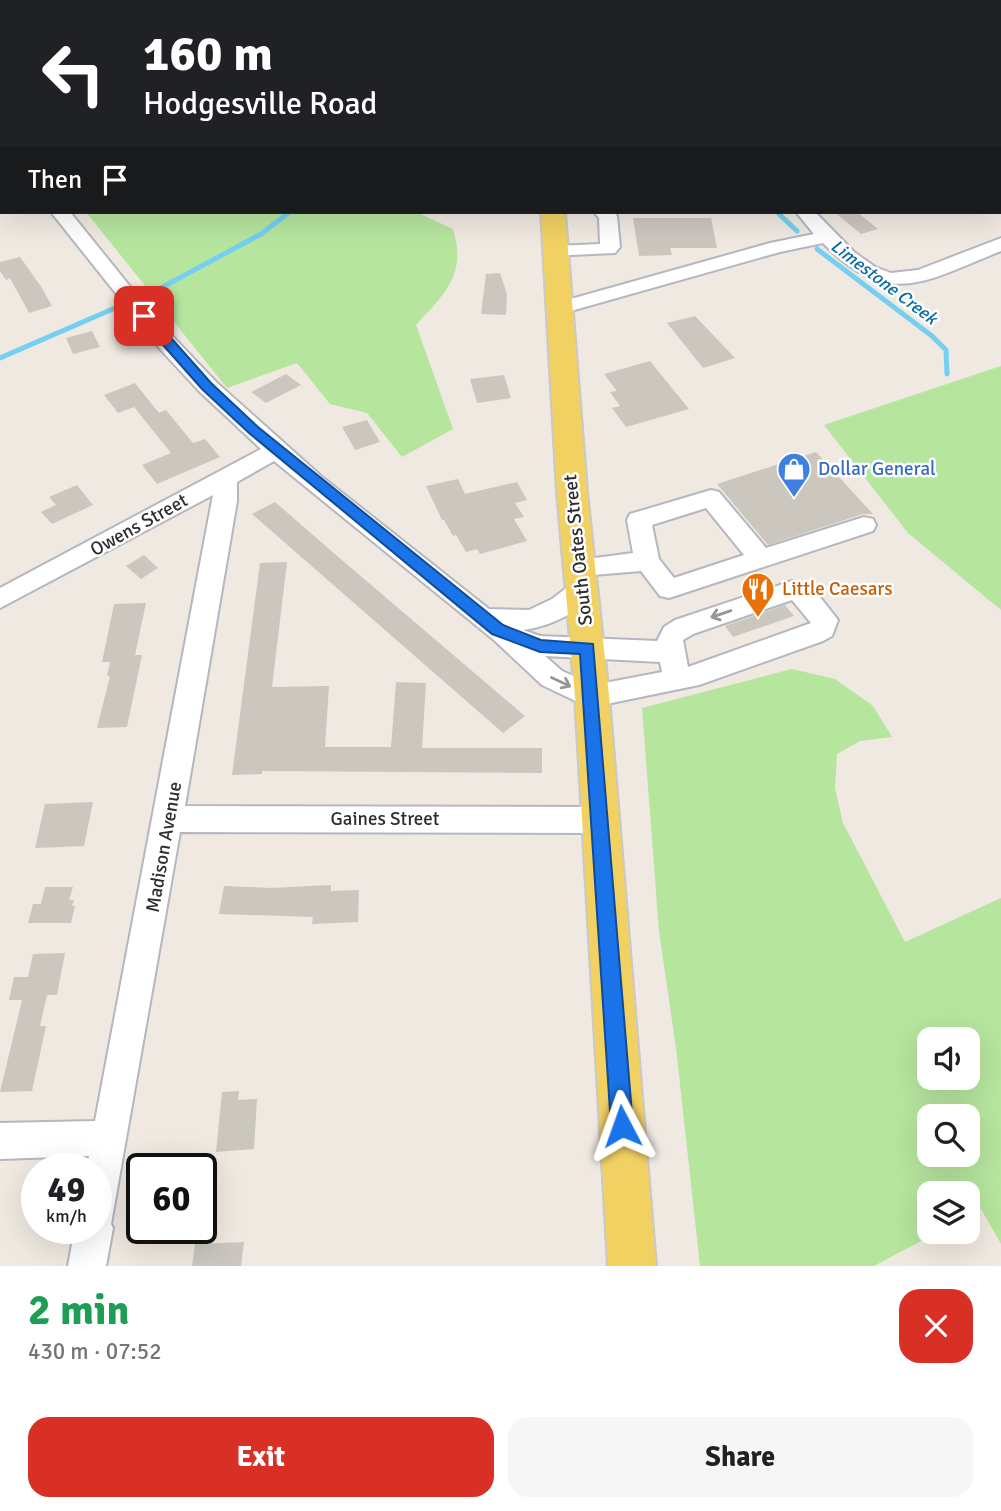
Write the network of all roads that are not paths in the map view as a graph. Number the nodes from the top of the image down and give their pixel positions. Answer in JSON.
{"nodes":[{"id":1,"x":62,"y":214,"type":"edge"},
{"id":2,"x":553,"y":214,"type":"edge"},
{"id":3,"x":606,"y":214,"type":"edge"},
{"id":4,"x":808,"y":214,"type":"edge"},
{"id":5,"x":825,"y":237,"type":"junction"},
{"id":6,"x":1001,"y":244,"type":"edge"},
{"id":7,"x":556,"y":252,"type":"junction"},
{"id":8,"x":560,"y":308,"type":"junction"},
{"id":9,"x":277,"y":450,"type":"junction"},
{"id":10,"x":225,"y":478,"type":"junction"},
{"id":11,"x":864,"y":525,"type":"dead end"},
{"id":12,"x":761,"y":559,"type":"junction"},
{"id":13,"x":647,"y":561,"type":"junction"},
{"id":14,"x":582,"y":578,"type":"junction"},
{"id":15,"x":667,"y":589,"type":"junction"},
{"id":16,"x":0,"y":599,"type":"edge"},
{"id":17,"x":490,"y":624,"type":"junction"},
{"id":18,"x":684,"y":627,"type":"junction"},
{"id":19,"x":588,"y":648,"type":"junction"},
{"id":20,"x":672,"y":652,"type":"junction"},
{"id":21,"x":677,"y":680,"type":"junction"},
{"id":22,"x":592,"y":695,"type":"junction"},
{"id":23,"x":169,"y":819,"type":"junction"},
{"id":24,"x":600,"y":820,"type":"junction"},
{"id":25,"x":110,"y":1138,"type":"junction"},
{"id":26,"x":0,"y":1141,"type":"edge"},
{"id":27,"x":107,"y":1153,"type":"edge"},
{"id":28,"x":91,"y":1244,"type":"edge"},
{"id":29,"x":88,"y":1266,"type":"edge"},
{"id":30,"x":632,"y":1266,"type":"edge"}],
"edges":[{"from":1,"to":9,"type":"street"},
{"from":2,"to":7,"type":"main road","name":"South Oates Street"},
{"from":3,"to":7,"type":"street"},
{"from":4,"to":5,"type":"street"},
{"from":5,"to":6,"type":"street"},
{"from":5,"to":8,"type":"street"},
{"from":7,"to":8,"type":"main road","name":"South Oates Street"},
{"from":8,"to":14,"type":"main road","name":"South Oates Street"},
{"from":9,"to":10,"type":"street","name":"Owens Street"},
{"from":9,"to":17,"type":"street"},
{"from":10,"to":16,"type":"street","name":"Owens Street"},
{"from":10,"to":23,"type":"street","name":"Madison Avenue"},
{"from":11,"to":12,"type":"street"},
{"from":12,"to":13,"type":"street"},
{"from":12,"to":15,"type":"street"},
{"from":13,"to":14,"type":"street"},
{"from":13,"to":15,"type":"street"},
{"from":14,"to":17,"type":"street"},
{"from":14,"to":19,"type":"main road","name":"South Oates Street"},
{"from":15,"to":18,"type":"street"},
{"from":17,"to":19,"type":"street"},
{"from":17,"to":22,"type":"street","one_way":true},
{"from":18,"to":20,"type":"street"},
{"from":21,"to":18,"type":"street","one_way":true},
{"from":19,"to":20,"type":"street"},
{"from":19,"to":22,"type":"main road","name":"South Oates Street"},
{"from":20,"to":21,"type":"street"},
{"from":21,"to":22,"type":"street"},
{"from":22,"to":24,"type":"main road","name":"South Oates Street"},
{"from":23,"to":24,"type":"street","name":"Gaines Street"},
{"from":23,"to":25,"type":"street","name":"Madison Avenue"},
{"from":24,"to":30,"type":"main road","name":"South Oates Street"},
{"from":25,"to":26,"type":"street"},
{"from":25,"to":27,"type":"street","name":"Madison Avenue"},
{"from":28,"to":29,"type":"street"}]}
